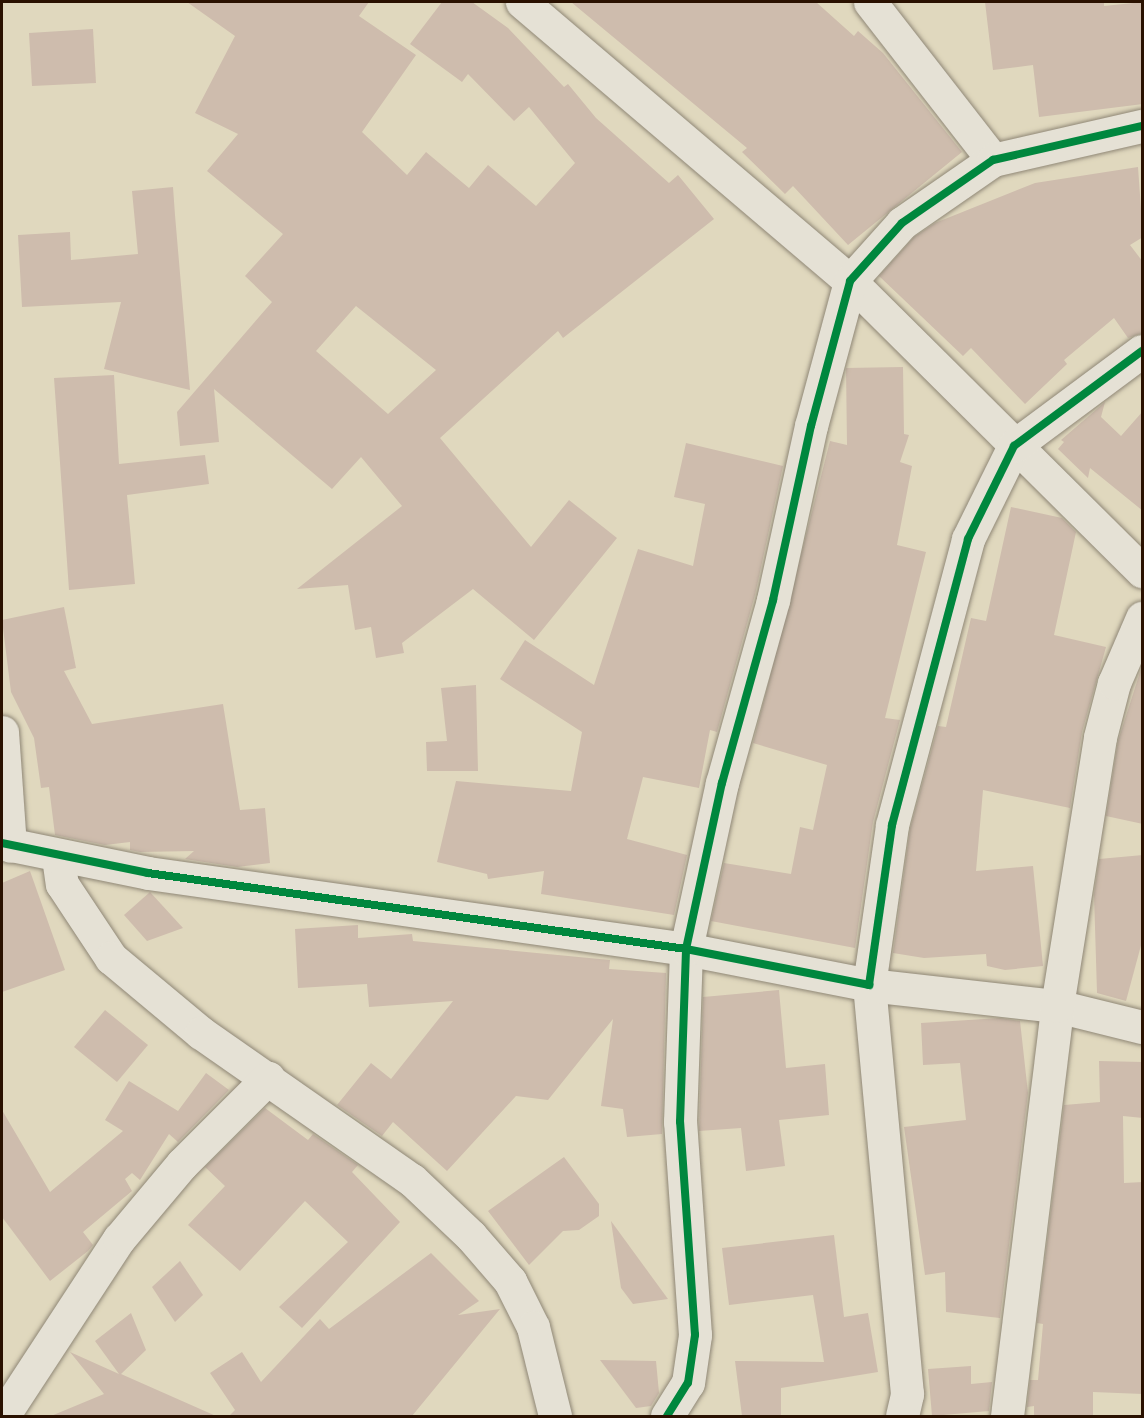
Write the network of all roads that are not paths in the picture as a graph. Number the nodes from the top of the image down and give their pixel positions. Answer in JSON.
{"nodes":[{"id":1,"x":522,"y":2,"type":"edge"},
{"id":2,"x":870,"y":2,"type":"edge"},
{"id":3,"x":1143,"y":126,"type":"edge"},
{"id":4,"x":993,"y":160,"type":"junction"},
{"id":5,"x":850,"y":281,"type":"junction"},
{"id":6,"x":1143,"y":351,"type":"edge"},
{"id":7,"x":1014,"y":446,"type":"junction"},
{"id":8,"x":1143,"y":571,"type":"edge"},
{"id":9,"x":1143,"y":618,"type":"edge"},
{"id":10,"x":2,"y":732,"type":"edge"},
{"id":11,"x":6,"y":844,"type":"edge"},
{"id":12,"x":58,"y":857,"type":"junction"},
{"id":13,"x":686,"y":949,"type":"junction"},
{"id":14,"x":869,"y":985,"type":"junction"},
{"id":15,"x":1057,"y":1006,"type":"junction"},
{"id":16,"x":1143,"y":1028,"type":"edge"},
{"id":17,"x":268,"y":1078,"type":"junction"},
{"id":18,"x":3,"y":1416,"type":"edge"},
{"id":19,"x":555,"y":1416,"type":"edge"},
{"id":20,"x":667,"y":1416,"type":"edge"},
{"id":21,"x":902,"y":1416,"type":"edge"},
{"id":22,"x":1007,"y":1416,"type":"edge"}],
"edges":[{"from":1,"to":5,"type":"street"},
{"from":2,"to":4,"type":"street"},
{"from":3,"to":4,"type":"street"},
{"from":4,"to":5,"type":"street"},
{"from":5,"to":7,"type":"street"},
{"from":5,"to":13,"type":"street"},
{"from":6,"to":7,"type":"street"},
{"from":7,"to":8,"type":"street"},
{"from":7,"to":14,"type":"street"},
{"from":9,"to":15,"type":"street"},
{"from":10,"to":11,"type":"street"},
{"from":11,"to":12,"type":"street"},
{"from":12,"to":13,"type":"street"},
{"from":12,"to":17,"type":"street"},
{"from":13,"to":14,"type":"street"},
{"from":13,"to":20,"type":"street"},
{"from":14,"to":15,"type":"street"},
{"from":14,"to":21,"type":"street"},
{"from":15,"to":16,"type":"street"},
{"from":15,"to":22,"type":"street"},
{"from":17,"to":18,"type":"street"},
{"from":17,"to":19,"type":"street"}]}
